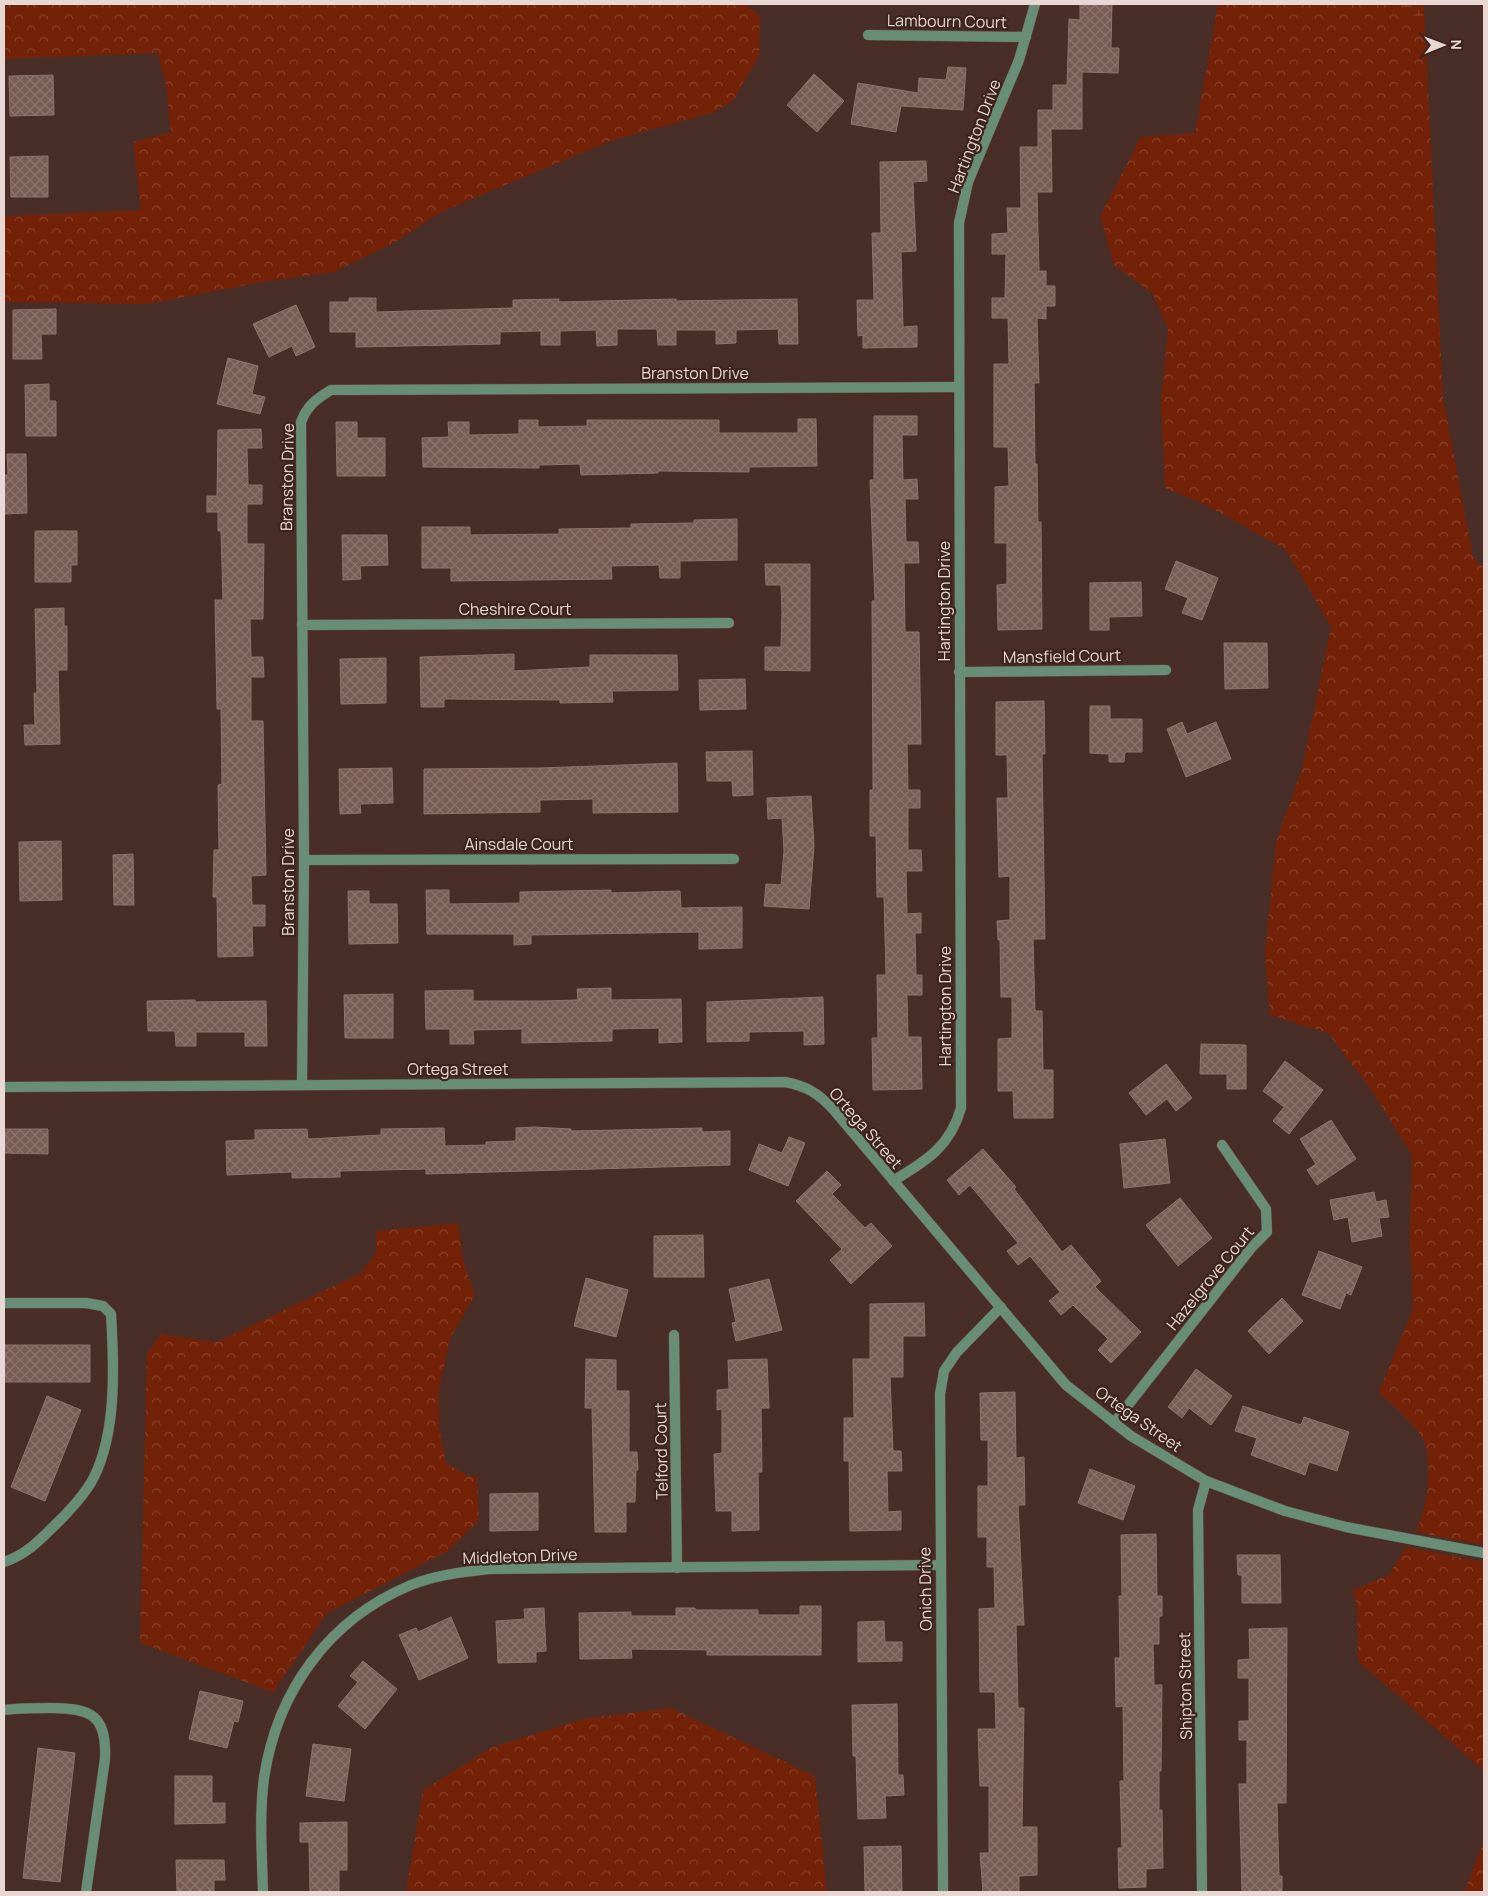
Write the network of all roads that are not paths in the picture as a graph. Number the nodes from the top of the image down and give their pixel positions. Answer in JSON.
{"nodes":[{"id":1,"x":1035,"y":4,"type":"edge"},
{"id":2,"x":868,"y":35,"type":"dead end"},
{"id":3,"x":1026,"y":38,"type":"junction"},
{"id":4,"x":958,"y":387,"type":"junction"},
{"id":5,"x":729,"y":623,"type":"dead end"},
{"id":6,"x":302,"y":625,"type":"junction"},
{"id":7,"x":1166,"y":670,"type":"dead end"},
{"id":8,"x":959,"y":672,"type":"junction"},
{"id":9,"x":734,"y":859,"type":"dead end"},
{"id":10,"x":304,"y":860,"type":"junction"},
{"id":11,"x":302,"y":1084,"type":"junction"},
{"id":12,"x":4,"y":1087,"type":"edge"},
{"id":13,"x":1222,"y":1145,"type":"dead end"},
{"id":14,"x":893,"y":1181,"type":"junction"},
{"id":15,"x":4,"y":1303,"type":"edge"},
{"id":16,"x":1001,"y":1308,"type":"junction"},
{"id":17,"x":674,"y":1335,"type":"dead end"},
{"id":18,"x":1114,"y":1423,"type":"junction"},
{"id":19,"x":1206,"y":1481,"type":"junction"},
{"id":20,"x":1484,"y":1553,"type":"edge"},
{"id":21,"x":4,"y":1562,"type":"edge"},
{"id":22,"x":940,"y":1565,"type":"junction"},
{"id":23,"x":678,"y":1568,"type":"junction"},
{"id":24,"x":4,"y":1710,"type":"edge"},
{"id":25,"x":86,"y":1892,"type":"edge"},
{"id":26,"x":263,"y":1892,"type":"edge"},
{"id":27,"x":943,"y":1892,"type":"edge"},
{"id":28,"x":1202,"y":1892,"type":"edge"}],
"edges":[{"from":1,"to":3,"type":"street","name":"Hartington Drive"},
{"from":2,"to":3,"type":"street","name":"Lambourn Court"},
{"from":3,"to":4,"type":"street","name":"Hartington Drive"},
{"from":4,"to":6,"type":"street","name":"Branston Drive"},
{"from":4,"to":8,"type":"street","name":"Hartington Drive"},
{"from":5,"to":6,"type":"street","name":"Cheshire Court"},
{"from":6,"to":10,"type":"street","name":"Branston Drive"},
{"from":7,"to":8,"type":"street","name":"Mansfield Court"},
{"from":8,"to":14,"type":"street","name":"Hartington Drive"},
{"from":9,"to":10,"type":"street","name":"Ainsdale Court"},
{"from":10,"to":11,"type":"street","name":"Branston Drive"},
{"from":11,"to":12,"type":"street","name":"Ortega Street"},
{"from":11,"to":14,"type":"street","name":"Ortega Street"},
{"from":13,"to":18,"type":"street","name":"Hazelgrove Court"},
{"from":14,"to":16,"type":"street","name":"Ortega Street"},
{"from":15,"to":21,"type":"street"},
{"from":16,"to":18,"type":"street","name":"Ortega Street"},
{"from":16,"to":22,"type":"street","name":"Onich Drive"},
{"from":17,"to":23,"type":"street","name":"Telford Court"},
{"from":18,"to":19,"type":"street","name":"Ortega Street"},
{"from":19,"to":20,"type":"street","name":"Ortega Street"},
{"from":19,"to":28,"type":"street","name":"Shipton Street"},
{"from":22,"to":23,"type":"street","name":"Middleton Drive"},
{"from":22,"to":27,"type":"street","name":"Onich Drive"},
{"from":23,"to":26,"type":"street","name":"Middleton Drive"},
{"from":24,"to":25,"type":"street"}]}
